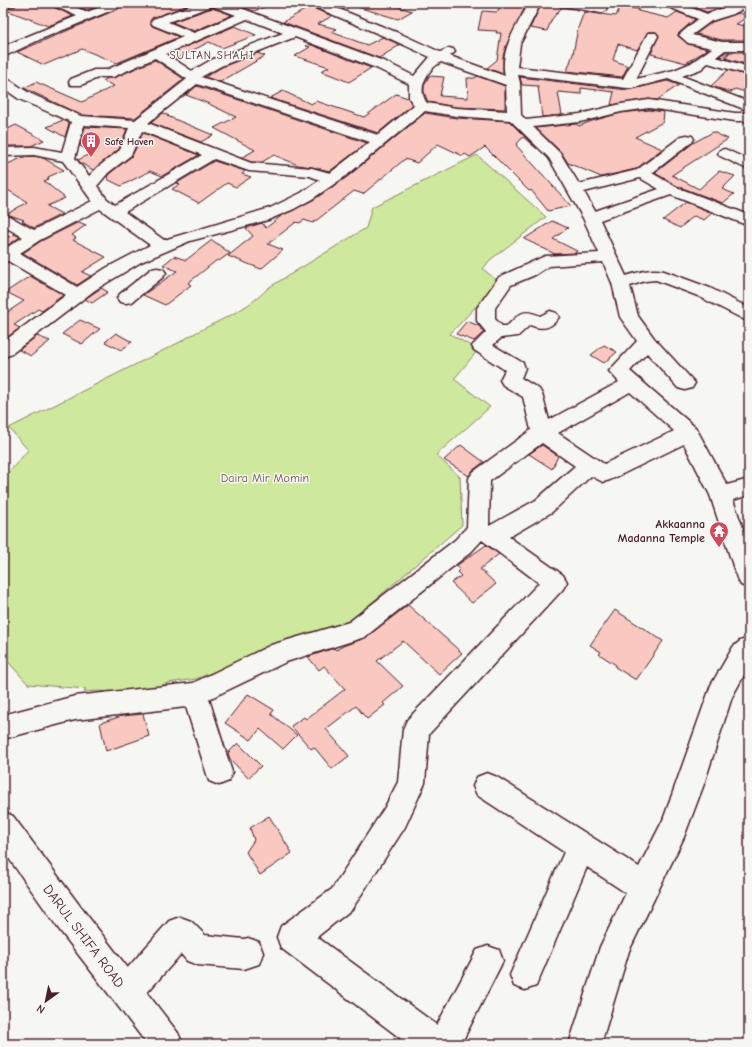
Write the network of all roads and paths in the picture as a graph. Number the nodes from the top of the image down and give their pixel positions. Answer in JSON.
{"nodes":[{"id":1,"x":11,"y":3,"type":"edge"},
{"id":2,"x":56,"y":3,"type":"edge"},
{"id":3,"x":107,"y":3,"type":"edge"},
{"id":4,"x":209,"y":3,"type":"edge"},
{"id":5,"x":216,"y":3,"type":"edge"},
{"id":6,"x":314,"y":3,"type":"edge"},
{"id":7,"x":535,"y":3,"type":"edge"},
{"id":8,"x":566,"y":3,"type":"edge"},
{"id":9,"x":668,"y":3,"type":"edge"},
{"id":10,"x":746,"y":3,"type":"edge"},
{"id":11,"x":749,"y":5,"type":"edge"},
{"id":12,"x":3,"y":6,"type":"edge"},
{"id":13,"x":163,"y":6,"type":"dead end"},
{"id":14,"x":346,"y":8,"type":"edge"},
{"id":15,"x":601,"y":9,"type":"dead end"},
{"id":16,"x":181,"y":13,"type":"junction"},
{"id":17,"x":245,"y":15,"type":"junction"},
{"id":18,"x":87,"y":16,"type":"junction"},
{"id":19,"x":707,"y":18,"type":"junction"},
{"id":20,"x":329,"y":20,"type":"dead end"},
{"id":21,"x":315,"y":27,"type":"dead end"},
{"id":22,"x":299,"y":33,"type":"junction"},
{"id":23,"x":652,"y":36,"type":"dead end"},
{"id":24,"x":194,"y":37,"type":"junction"},
{"id":25,"x":722,"y":46,"type":"junction"},
{"id":26,"x":749,"y":46,"type":"edge"},
{"id":27,"x":5,"y":49,"type":"edge"},
{"id":28,"x":156,"y":53,"type":"junction"},
{"id":29,"x":445,"y":54,"type":"junction"},
{"id":30,"x":705,"y":58,"type":"junction"},
{"id":31,"x":749,"y":72,"type":"edge"},
{"id":32,"x":511,"y":74,"type":"junction"},
{"id":33,"x":668,"y":75,"type":"junction"},
{"id":34,"x":193,"y":77,"type":"junction"},
{"id":35,"x":3,"y":82,"type":"edge"},
{"id":36,"x":76,"y":82,"type":"dead end"},
{"id":37,"x":416,"y":82,"type":"junction"},
{"id":38,"x":627,"y":84,"type":"junction"},
{"id":39,"x":422,"y":106,"type":"junction"},
{"id":40,"x":749,"y":107,"type":"edge"},
{"id":41,"x":749,"y":117,"type":"edge"},
{"id":42,"x":78,"y":120,"type":"junction"},
{"id":43,"x":518,"y":120,"type":"junction"},
{"id":44,"x":138,"y":124,"type":"junction"},
{"id":45,"x":687,"y":139,"type":"dead end"},
{"id":46,"x":379,"y":140,"type":"junction"},
{"id":47,"x":3,"y":152,"type":"edge"},
{"id":48,"x":724,"y":153,"type":"dead end"},
{"id":49,"x":212,"y":154,"type":"junction"},
{"id":50,"x":68,"y":158,"type":"junction"},
{"id":51,"x":749,"y":166,"type":"edge"},
{"id":52,"x":642,"y":173,"type":"junction"},
{"id":53,"x":332,"y":179,"type":"junction"},
{"id":54,"x":88,"y":186,"type":"junction"},
{"id":55,"x":575,"y":190,"type":"junction"},
{"id":56,"x":671,"y":190,"type":"junction"},
{"id":57,"x":101,"y":202,"type":"junction"},
{"id":58,"x":114,"y":212,"type":"junction"},
{"id":59,"x":591,"y":218,"type":"junction"},
{"id":60,"x":3,"y":219,"type":"edge"},
{"id":61,"x":749,"y":221,"type":"edge"},
{"id":62,"x":34,"y":237,"type":"junction"},
{"id":63,"x":163,"y":247,"type":"junction"},
{"id":64,"x":6,"y":256,"type":"edge"},
{"id":65,"x":609,"y":257,"type":"junction"},
{"id":66,"x":113,"y":270,"type":"junction"},
{"id":67,"x":621,"y":283,"type":"junction"},
{"id":68,"x":78,"y":294,"type":"junction"},
{"id":69,"x":126,"y":298,"type":"dead end"},
{"id":70,"x":749,"y":315,"type":"edge"},
{"id":71,"x":550,"y":317,"type":"dead end"},
{"id":72,"x":497,"y":332,"type":"junction"},
{"id":73,"x":647,"y":342,"type":"junction"},
{"id":74,"x":3,"y":351,"type":"edge"},
{"id":75,"x":632,"y":383,"type":"junction"},
{"id":76,"x":684,"y":383,"type":"dead end"},
{"id":77,"x":542,"y":433,"type":"junction"},
{"id":78,"x":689,"y":433,"type":"junction"},
{"id":79,"x":590,"y":466,"type":"junction"},
{"id":80,"x":749,"y":487,"type":"edge"},
{"id":81,"x":721,"y":495,"type":"junction"},
{"id":82,"x":485,"y":533,"type":"junction"},
{"id":83,"x":749,"y":578,"type":"edge"},
{"id":84,"x":749,"y":649,"type":"edge"},
{"id":85,"x":195,"y":694,"type":"junction"},
{"id":86,"x":3,"y":727,"type":"edge"},
{"id":87,"x":219,"y":772,"type":"dead end"},
{"id":88,"x":487,"y":786,"type":"dead end"},
{"id":89,"x":3,"y":826,"type":"edge"},
{"id":90,"x":582,"y":847,"type":"junction"},
{"id":91,"x":645,"y":888,"type":"junction"},
{"id":92,"x":248,"y":952,"type":"dead end"},
{"id":93,"x":488,"y":961,"type":"dead end"},
{"id":94,"x":525,"y":975,"type":"dead end"},
{"id":95,"x":127,"y":992,"type":"junction"},
{"id":96,"x":167,"y":1044,"type":"edge"},
{"id":97,"x":434,"y":1044,"type":"edge"},
{"id":98,"x":444,"y":1044,"type":"edge"},
{"id":99,"x":585,"y":1044,"type":"edge"}],
"edges":[{"from":1,"to":12,"type":"main road"},
{"from":2,"to":18,"type":"main road"},
{"from":3,"to":18,"type":"main road"},
{"from":4,"to":16,"type":"main road"},
{"from":5,"to":17,"type":"main road"},
{"from":6,"to":14,"type":"main road"},
{"from":7,"to":32,"type":"main road"},
{"from":8,"to":15,"type":"main road"},
{"from":9,"to":19,"type":"main road"},
{"from":10,"to":11,"type":"main road"},
{"from":10,"to":19,"type":"main road"},
{"from":13,"to":16,"type":"main road"},
{"from":14,"to":20,"type":"main road"},
{"from":14,"to":29,"type":"main road"},
{"from":16,"to":24,"type":"main road"},
{"from":17,"to":22,"type":"main road"},
{"from":17,"to":24,"type":"main road"},
{"from":18,"to":27,"type":"main road"},
{"from":19,"to":25,"type":"main road"},
{"from":21,"to":22,"type":"main road"},
{"from":22,"to":34,"type":"main road"},
{"from":22,"to":37,"type":"main road"},
{"from":23,"to":38,"type":"main road"},
{"from":24,"to":28,"type":"main road"},
{"from":25,"to":26,"type":"main road"},
{"from":25,"to":30,"type":"main road"},
{"from":28,"to":34,"type":"main road"},
{"from":28,"to":36,"type":"main road"},
{"from":29,"to":32,"type":"main road"},
{"from":29,"to":37,"type":"main road"},
{"from":30,"to":31,"type":"main road"},
{"from":30,"to":33,"type":"main road"},
{"from":32,"to":38,"type":"main road"},
{"from":32,"to":43,"type":"main road"},
{"from":33,"to":38,"type":"main road"},
{"from":33,"to":40,"type":"main road"},
{"from":34,"to":44,"type":"main road"},
{"from":34,"to":46,"type":"main road"},
{"from":35,"to":42,"type":"main road"},
{"from":37,"to":39,"type":"main road"},
{"from":39,"to":43,"type":"main road"},
{"from":39,"to":46,"type":"main road"},
{"from":41,"to":43,"type":"main road"},
{"from":42,"to":44,"type":"main road"},
{"from":42,"to":50,"type":"main road"},
{"from":43,"to":55,"type":"main road"},
{"from":44,"to":49,"type":"main road"},
{"from":44,"to":54,"type":"main road"},
{"from":45,"to":52,"type":"main road"},
{"from":46,"to":53,"type":"main road"},
{"from":47,"to":50,"type":"main road"},
{"from":48,"to":51,"type":"main road"},
{"from":49,"to":53,"type":"main road"},
{"from":49,"to":58,"type":"main road"},
{"from":50,"to":54,"type":"main road"},
{"from":52,"to":55,"type":"main road"},
{"from":52,"to":56,"type":"main road"},
{"from":53,"to":63,"type":"main road"},
{"from":54,"to":57,"type":"main road"},
{"from":55,"to":59,"type":"main road"},
{"from":56,"to":59,"type":"main road"},
{"from":56,"to":61,"type":"main road"},
{"from":57,"to":58,"type":"main road"},
{"from":57,"to":62,"type":"main road"},
{"from":58,"to":63,"type":"main road"},
{"from":59,"to":65,"type":"main road"},
{"from":60,"to":62,"type":"main road"},
{"from":62,"to":64,"type":"main road"},
{"from":63,"to":66,"type":"main road"},
{"from":64,"to":68,"type":"main road"},
{"from":65,"to":67,"type":"main road"},
{"from":65,"to":72,"type":"main road"},
{"from":66,"to":68,"type":"main road"},
{"from":66,"to":69,"type":"main road"},
{"from":67,"to":70,"type":"main road"},
{"from":67,"to":73,"type":"main road"},
{"from":68,"to":74,"type":"main road"},
{"from":71,"to":72,"type":"main road"},
{"from":72,"to":77,"type":"main road"},
{"from":73,"to":75,"type":"main road"},
{"from":73,"to":76,"type":"main road"},
{"from":75,"to":77,"type":"main road"},
{"from":75,"to":78,"type":"main road"},
{"from":77,"to":79,"type":"main road"},
{"from":77,"to":82,"type":"main road"},
{"from":78,"to":79,"type":"main road"},
{"from":78,"to":81,"type":"main road"},
{"from":79,"to":82,"type":"main road"},
{"from":80,"to":81,"type":"main road"},
{"from":81,"to":83,"type":"main road"},
{"from":82,"to":85,"type":"main road"},
{"from":82,"to":97,"type":"main road"},
{"from":84,"to":91,"type":"main road"},
{"from":85,"to":86,"type":"main road"},
{"from":85,"to":87,"type":"main road"},
{"from":88,"to":90,"type":"main road"},
{"from":89,"to":95,"type":"main road","name":"DARUL SHIFA ROAD"},
{"from":90,"to":91,"type":"main road"},
{"from":90,"to":94,"type":"main road"},
{"from":91,"to":99,"type":"main road"},
{"from":92,"to":95,"type":"main road"},
{"from":93,"to":98,"type":"main road"},
{"from":95,"to":96,"type":"main road","name":"DARUL SHIFA ROAD"}]}
